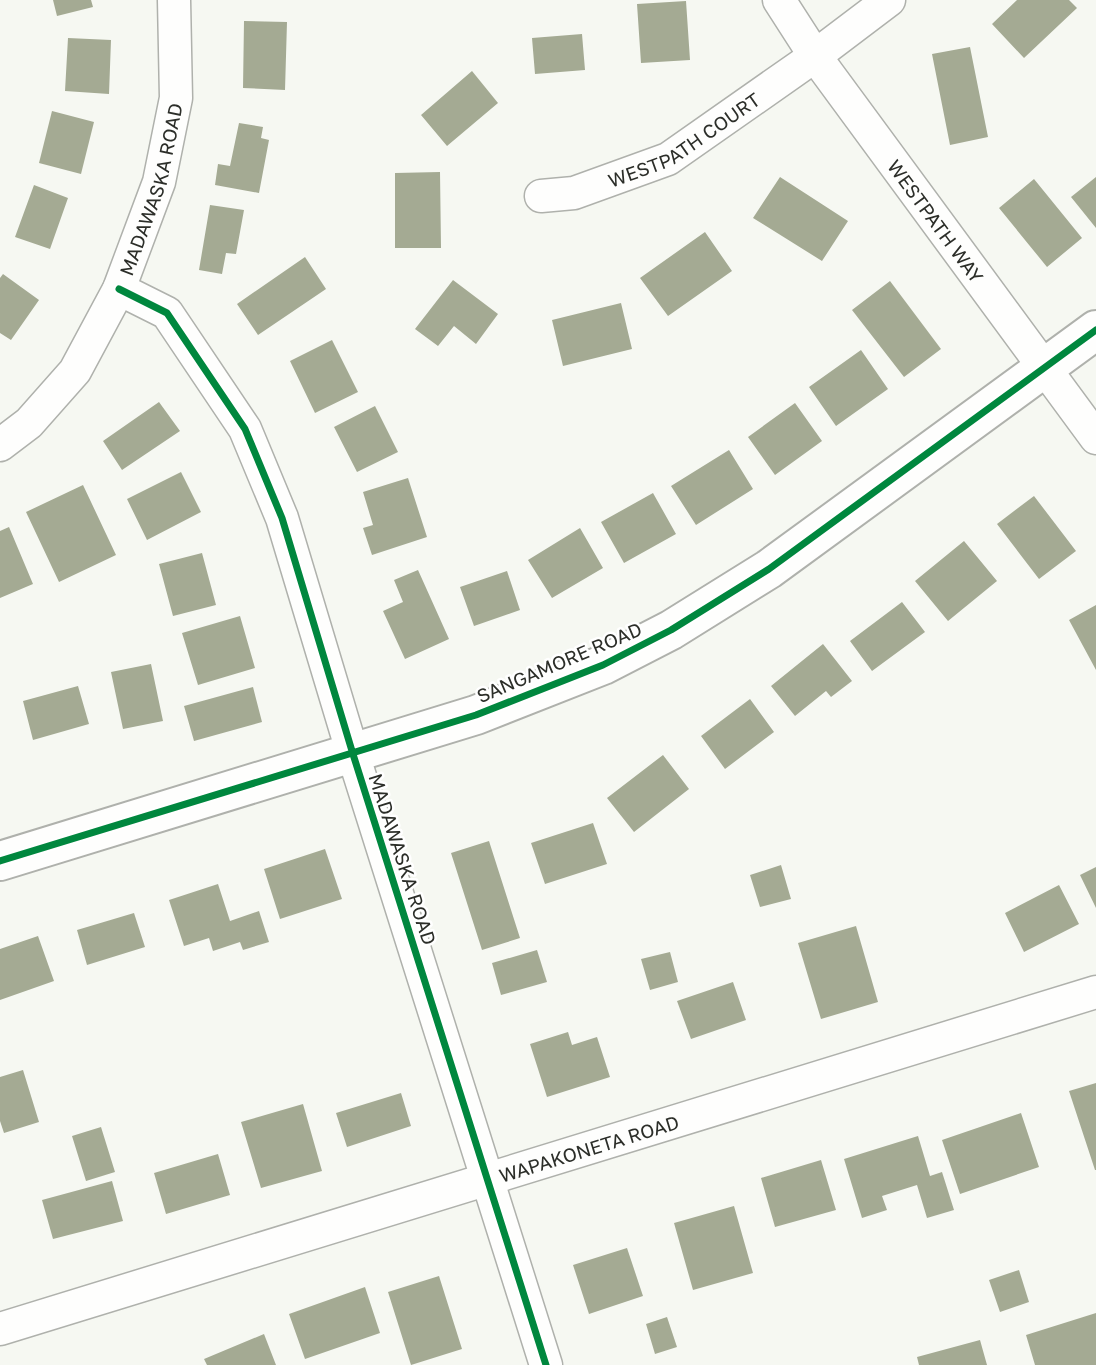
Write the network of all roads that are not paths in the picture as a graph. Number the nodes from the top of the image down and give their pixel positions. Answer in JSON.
{"nodes":[{"id":1,"x":174,"y":0,"type":"edge"},
{"id":2,"x":779,"y":0,"type":"edge"},
{"id":3,"x":889,"y":0,"type":"edge"},
{"id":4,"x":815,"y":56,"type":"junction"},
{"id":5,"x":541,"y":197,"type":"dead end"},
{"id":6,"x":119,"y":289,"type":"junction"},
{"id":7,"x":1096,"y":330,"type":"edge"},
{"id":8,"x":1045,"y":367,"type":"junction"},
{"id":9,"x":1096,"y":438,"type":"edge"},
{"id":10,"x":0,"y":444,"type":"edge"},
{"id":11,"x":352,"y":751,"type":"junction"},
{"id":12,"x":0,"y":860,"type":"edge"},
{"id":13,"x":1096,"y":992,"type":"edge"},
{"id":14,"x":487,"y":1180,"type":"junction"},
{"id":15,"x":0,"y":1329,"type":"edge"},
{"id":16,"x":546,"y":1365,"type":"edge"}],
"edges":[{"from":1,"to":6,"type":"street","name":"MADAWASKA ROAD"},
{"from":2,"to":4,"type":"street","name":"WESTPATH WAY"},
{"from":3,"to":4,"type":"street","name":"WESTPATH COURT"},
{"from":4,"to":5,"type":"street","name":"WESTPATH COURT"},
{"from":4,"to":8,"type":"street","name":"WESTPATH WAY"},
{"from":6,"to":10,"type":"street"},
{"from":6,"to":11,"type":"street","name":"MADAWASKA ROAD"},
{"from":7,"to":8,"type":"street","name":"SANGAMORE ROAD"},
{"from":8,"to":9,"type":"street","name":"WESTPATH WAY"},
{"from":8,"to":11,"type":"street","name":"SANGAMORE ROAD"},
{"from":11,"to":12,"type":"street","name":"SANGAMORE ROAD"},
{"from":11,"to":14,"type":"street","name":"MADAWASKA ROAD"},
{"from":13,"to":14,"type":"street","name":"WAPAKONETA ROAD"},
{"from":14,"to":15,"type":"street","name":"WAPAKONETA ROAD"},
{"from":14,"to":16,"type":"street","name":"MADAWASKA ROAD"}]}
